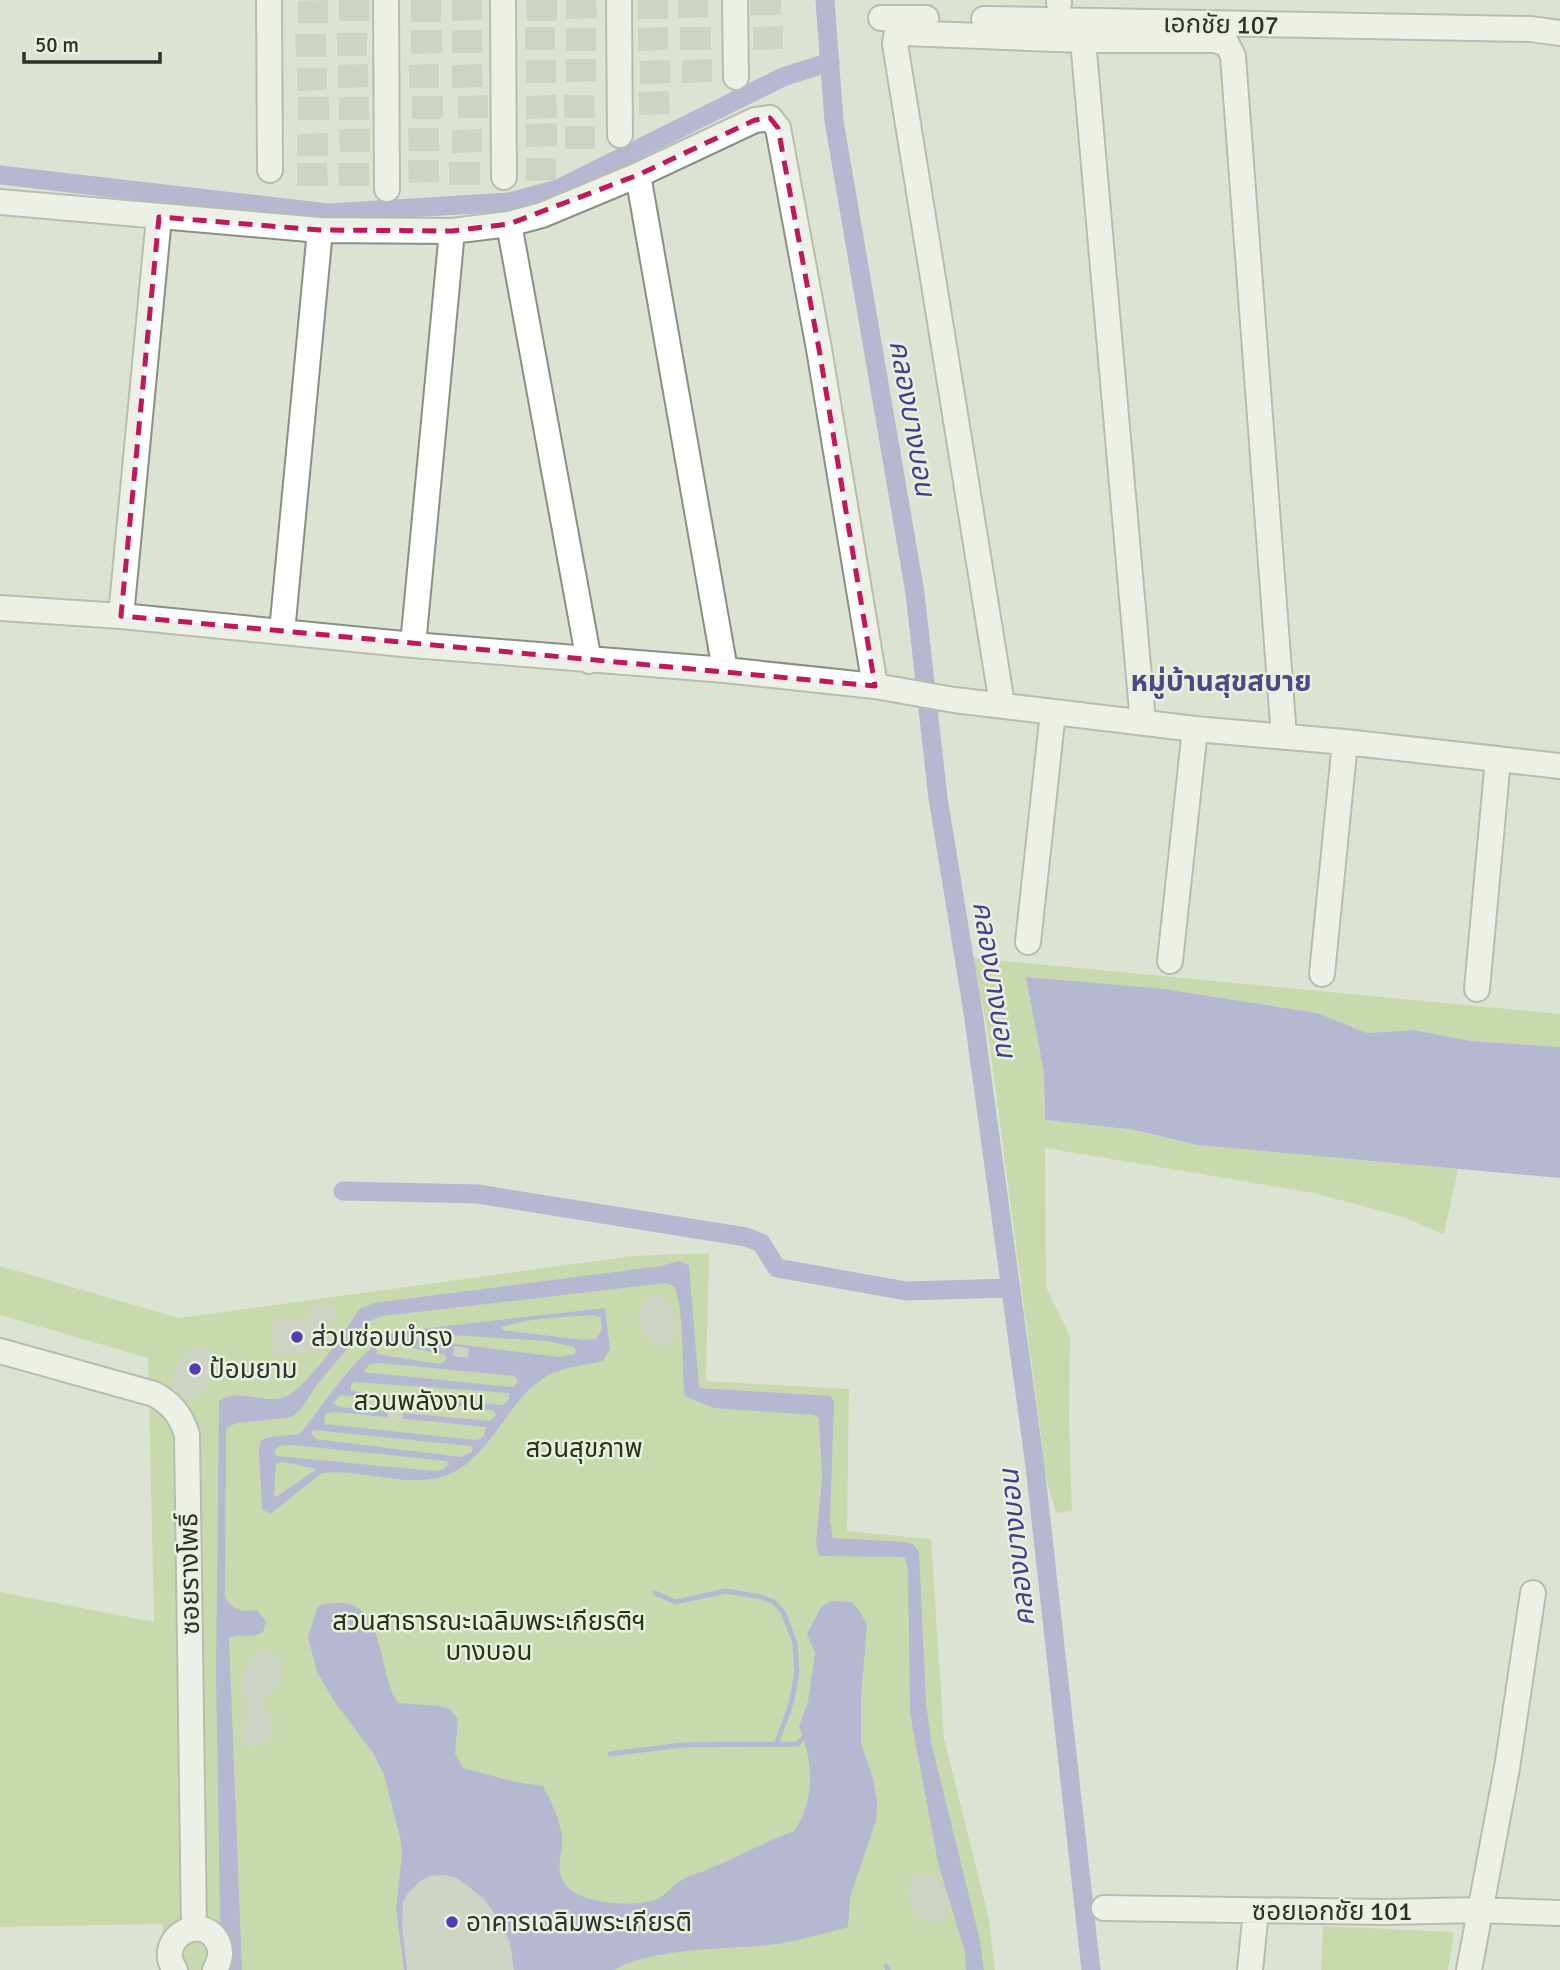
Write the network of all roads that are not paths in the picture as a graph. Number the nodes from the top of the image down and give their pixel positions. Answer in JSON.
{"nodes":[{"id":1,"x":269,"y":0,"type":"edge"},
{"id":2,"x":386,"y":0,"type":"edge"},
{"id":3,"x":503,"y":0,"type":"edge"},
{"id":4,"x":619,"y":0,"type":"edge"},
{"id":5,"x":735,"y":0,"type":"edge"},
{"id":6,"x":881,"y":18,"type":"dead end"},
{"id":7,"x":1560,"y":33,"type":"edge"},
{"id":8,"x":1083,"y":40,"type":"junction"},
{"id":9,"x":736,"y":77,"type":"dead end"},
{"id":10,"x":620,"y":135,"type":"dead end"},
{"id":11,"x":270,"y":170,"type":"dead end"},
{"id":12,"x":638,"y":175,"type":"junction"},
{"id":13,"x":504,"y":177,"type":"dead end"},
{"id":14,"x":387,"y":189,"type":"dead end"},
{"id":15,"x":0,"y":202,"type":"edge"},
{"id":16,"x":159,"y":217,"type":"junction"},
{"id":17,"x":509,"y":225,"type":"junction"},
{"id":18,"x":320,"y":230,"type":"junction"},
{"id":19,"x":452,"y":231,"type":"junction"},
{"id":20,"x":0,"y":608,"type":"edge"},
{"id":21,"x":121,"y":616,"type":"junction"},
{"id":22,"x":282,"y":632,"type":"junction"},
{"id":23,"x":412,"y":645,"type":"junction"},
{"id":24,"x":589,"y":661,"type":"junction"},
{"id":25,"x":725,"y":670,"type":"junction"},
{"id":26,"x":884,"y":688,"type":"junction"},
{"id":27,"x":1002,"y":704,"type":"junction"},
{"id":28,"x":1053,"y":712,"type":"junction"},
{"id":29,"x":1143,"y":723,"type":"junction"},
{"id":30,"x":1195,"y":729,"type":"junction"},
{"id":31,"x":1284,"y":737,"type":"junction"},
{"id":32,"x":1345,"y":742,"type":"junction"},
{"id":33,"x":1498,"y":759,"type":"junction"},
{"id":34,"x":1560,"y":766,"type":"edge"},
{"id":35,"x":1028,"y":942,"type":"dead end"},
{"id":36,"x":1170,"y":961,"type":"dead end"},
{"id":37,"x":1322,"y":974,"type":"dead end"},
{"id":38,"x":1476,"y":989,"type":"dead end"},
{"id":39,"x":0,"y":1351,"type":"edge"},
{"id":40,"x":1533,"y":1592,"type":"dead end"},
{"id":41,"x":1104,"y":1909,"type":"dead end"},
{"id":42,"x":1479,"y":1910,"type":"junction"},
{"id":43,"x":1256,"y":1911,"type":"junction"},
{"id":44,"x":1560,"y":1913,"type":"edge"},
{"id":45,"x":194,"y":1928,"type":"junction"},
{"id":46,"x":176,"y":1970,"type":"edge"},
{"id":47,"x":215,"y":1970,"type":"edge"},
{"id":48,"x":1250,"y":1970,"type":"edge"},
{"id":49,"x":1469,"y":1970,"type":"edge"}],
"edges":[{"from":1,"to":11,"type":"street"},
{"from":2,"to":14,"type":"street"},
{"from":3,"to":13,"type":"street"},
{"from":4,"to":10,"type":"street"},
{"from":5,"to":9,"type":"street"},
{"from":6,"to":7,"type":"street","name":"เอกชัย 107"},
{"from":8,"to":27,"type":"street"},
{"from":8,"to":29,"type":"street"},
{"from":8,"to":31,"type":"street"},
{"from":12,"to":17,"type":"street"},
{"from":12,"to":25,"type":"street"},
{"from":12,"to":26,"type":"street"},
{"from":15,"to":16,"type":"street"},
{"from":16,"to":18,"type":"street"},
{"from":16,"to":21,"type":"street"},
{"from":17,"to":19,"type":"street"},
{"from":17,"to":24,"type":"street"},
{"from":18,"to":19,"type":"street"},
{"from":18,"to":22,"type":"street"},
{"from":19,"to":23,"type":"street"},
{"from":20,"to":21,"type":"street"},
{"from":21,"to":22,"type":"street"},
{"from":22,"to":23,"type":"street"},
{"from":23,"to":24,"type":"street"},
{"from":24,"to":25,"type":"street"},
{"from":25,"to":26,"type":"street"},
{"from":26,"to":27,"type":"street"},
{"from":27,"to":28,"type":"street"},
{"from":28,"to":29,"type":"street"},
{"from":28,"to":35,"type":"street"},
{"from":29,"to":30,"type":"street"},
{"from":30,"to":31,"type":"street"},
{"from":30,"to":36,"type":"street"},
{"from":31,"to":32,"type":"street"},
{"from":32,"to":33,"type":"street"},
{"from":32,"to":37,"type":"street"},
{"from":33,"to":34,"type":"street"},
{"from":33,"to":38,"type":"street"},
{"from":39,"to":45,"type":"street","name":"ซอยรางโพธิ์"},
{"from":40,"to":42,"type":"street"},
{"from":41,"to":43,"type":"street","name":"ซอยเอกชัย 101"},
{"from":42,"to":43,"type":"street","name":"ซอยเอกชัย 101"},
{"from":42,"to":44,"type":"street","name":"ซอยเอกชัย 101"},
{"from":42,"to":49,"type":"street"},
{"from":43,"to":48,"type":"street"},
{"from":45,"to":46,"type":"street"},
{"from":45,"to":47,"type":"street"}]}
